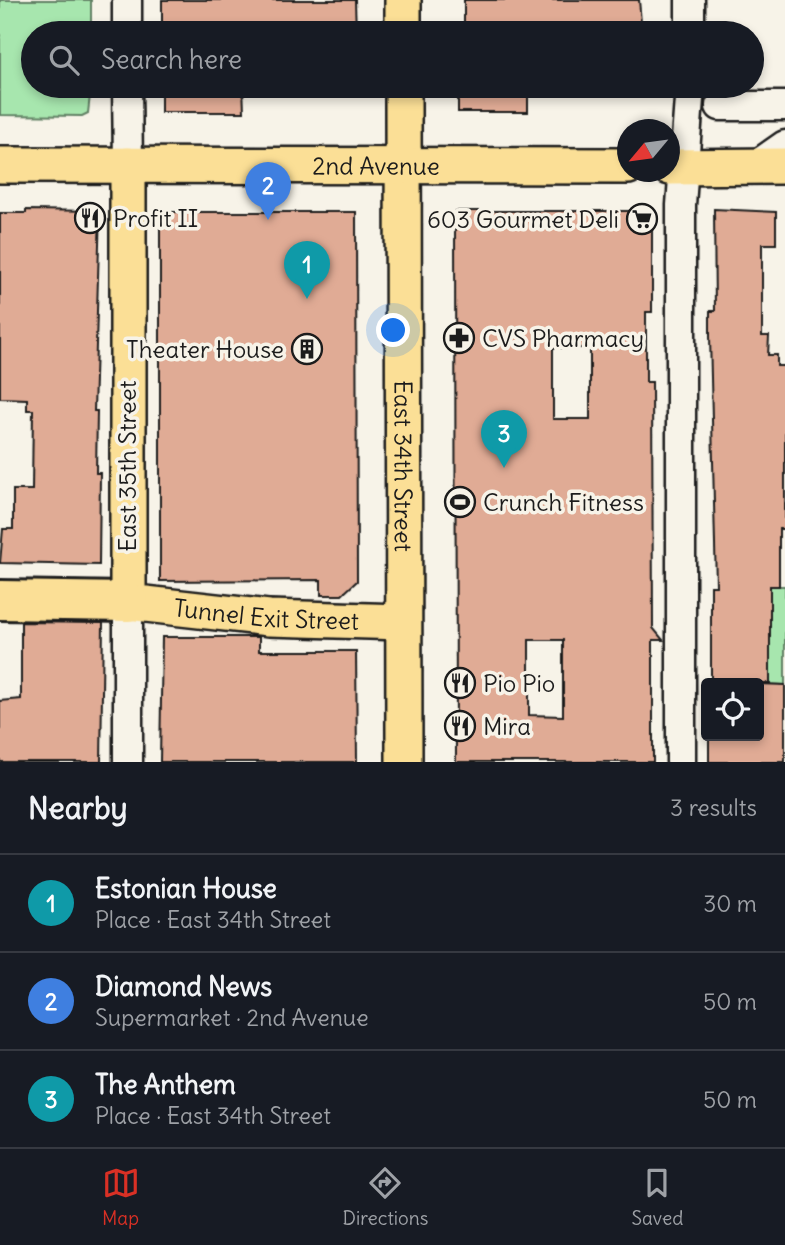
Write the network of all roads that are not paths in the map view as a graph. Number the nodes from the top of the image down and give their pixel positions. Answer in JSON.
{"nodes":[{"id":1,"x":127,"y":0,"type":"edge"},
{"id":2,"x":403,"y":0,"type":"edge"},
{"id":3,"x":690,"y":0,"type":"edge"},
{"id":4,"x":127,"y":21,"type":"edge"},
{"id":5,"x":403,"y":21,"type":"edge"},
{"id":6,"x":690,"y":21,"type":"edge"},
{"id":7,"x":127,"y":98,"type":"edge"},
{"id":8,"x":403,"y":98,"type":"edge"},
{"id":9,"x":688,"y":98,"type":"edge"},
{"id":10,"x":720,"y":106,"type":"dead end"},
{"id":11,"x":785,"y":106,"type":"edge"},
{"id":12,"x":785,"y":145,"type":"edge"},
{"id":13,"x":680,"y":148,"type":"edge"},
{"id":14,"x":0,"y":165,"type":"edge"},
{"id":15,"x":128,"y":165,"type":"junction"},
{"id":16,"x":617,"y":166,"type":"edge"},
{"id":17,"x":770,"y":166,"type":"edge"},
{"id":18,"x":403,"y":167,"type":"junction"},
{"id":19,"x":680,"y":167,"type":"edge"},
{"id":20,"x":679,"y":182,"type":"edge"},
{"id":21,"x":0,"y":600,"type":"edge"},
{"id":22,"x":128,"y":602,"type":"junction"},
{"id":23,"x":403,"y":622,"type":"junction"},
{"id":24,"x":128,"y":762,"type":"edge"},
{"id":25,"x":404,"y":762,"type":"edge"},
{"id":26,"x":681,"y":762,"type":"edge"}],
"edges":[{"from":1,"to":4,"type":"street"},
{"from":2,"to":5,"type":"main road"},
{"from":3,"to":6,"type":"street"},
{"from":7,"to":15,"type":"street","name":"East 35th Street"},
{"from":8,"to":18,"type":"main road","name":"East 34th Street"},
{"from":9,"to":13,"type":"street"},
{"from":10,"to":11,"type":"street"},
{"from":12,"to":17,"type":"street"},
{"from":14,"to":15,"type":"main road","name":"2nd Avenue"},
{"from":15,"to":18,"type":"main road","name":"2nd Avenue"},
{"from":15,"to":22,"type":"main road","name":"East 35th Street"},
{"from":16,"to":18,"type":"main road","name":"2nd Avenue"},
{"from":17,"to":19,"type":"main road"},
{"from":18,"to":23,"type":"main road","name":"East 34th Street"},
{"from":20,"to":26,"type":"street"},
{"from":21,"to":22,"type":"highway"},
{"from":22,"to":23,"type":"main road","name":"Tunnel Exit Street"},
{"from":22,"to":24,"type":"street","name":"East 35th Street"},
{"from":23,"to":25,"type":"main road","name":"East 34th Street"}]}
